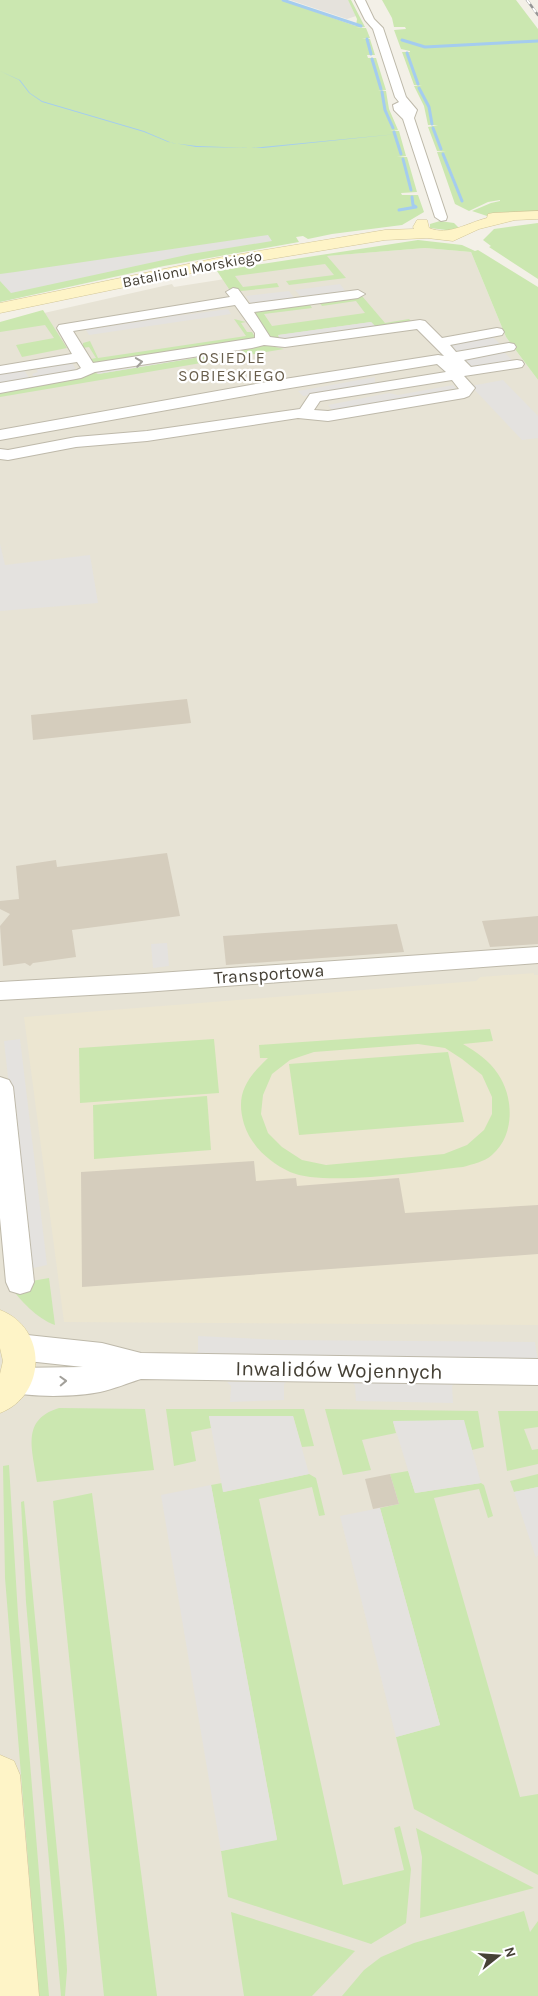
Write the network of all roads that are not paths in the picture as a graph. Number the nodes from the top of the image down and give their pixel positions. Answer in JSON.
{"nodes":[{"id":1,"x":360,"y":0,"type":"edge"},
{"id":2,"x":370,"y":0,"type":"edge"},
{"id":3,"x":378,"y":28,"type":"junction"},
{"id":4,"x":538,"y":215,"type":"edge"},
{"id":5,"x":511,"y":217,"type":"junction"},
{"id":6,"x":447,"y":218,"type":"junction"},
{"id":7,"x":425,"y":228,"type":"junction"},
{"id":8,"x":466,"y":230,"type":"junction"},
{"id":9,"x":255,"y":292,"type":"dead end"},
{"id":10,"x":358,"y":294,"type":"dead end"},
{"id":11,"x":240,"y":302,"type":"junction"},
{"id":12,"x":0,"y":308,"type":"edge"},
{"id":13,"x":229,"y":317,"type":"dead end"},
{"id":14,"x":161,"y":327,"type":"dead end"},
{"id":15,"x":498,"y":332,"type":"dead end"},
{"id":16,"x":72,"y":341,"type":"junction"},
{"id":17,"x":261,"y":342,"type":"junction"},
{"id":18,"x":439,"y":343,"type":"junction"},
{"id":19,"x":509,"y":347,"type":"dead end"},
{"id":20,"x":454,"y":357,"type":"junction"},
{"id":21,"x":86,"y":362,"type":"junction"},
{"id":22,"x":517,"y":364,"type":"dead end"},
{"id":23,"x":0,"y":370,"type":"edge"},
{"id":24,"x":0,"y":388,"type":"edge"},
{"id":25,"x":0,"y":435,"type":"edge"},
{"id":26,"x":0,"y":454,"type":"edge"},
{"id":27,"x":538,"y":955,"type":"edge"},
{"id":28,"x":0,"y":991,"type":"edge"},
{"id":29,"x":0,"y":1087,"type":"edge"},
{"id":30,"x":20,"y":1282,"type":"dead end"},
{"id":31,"x":9,"y":1336,"type":"edge"},
{"id":32,"x":141,"y":1366,"type":"junction"},
{"id":33,"x":538,"y":1372,"type":"edge"},
{"id":34,"x":7,"y":1389,"type":"edge"},
{"id":35,"x":0,"y":1775,"type":"edge"},
{"id":36,"x":17,"y":1996,"type":"edge"}],
"edges":[{"from":1,"to":3,"type":"street"},
{"from":2,"to":3,"type":"street"},
{"from":3,"to":6,"type":"street"},
{"from":4,"to":5,"type":"main road"},
{"from":5,"to":6,"type":"main road"},
{"from":5,"to":8,"type":"main road"},
{"from":6,"to":7,"type":"main road"},
{"from":6,"to":8,"type":"main road"},
{"from":7,"to":8,"type":"main road"},
{"from":7,"to":12,"type":"main road","name":"Batalionu Morskiego"},
{"from":9,"to":11,"type":"street"},
{"from":10,"to":11,"type":"street"},
{"from":11,"to":13,"type":"street"},
{"from":11,"to":16,"type":"street"},
{"from":11,"to":17,"type":"street"},
{"from":14,"to":16,"type":"street"},
{"from":15,"to":18,"type":"street"},
{"from":16,"to":21,"type":"street"},
{"from":17,"to":18,"type":"street"},
{"from":21,"to":17,"type":"street","one_way":true},
{"from":18,"to":20,"type":"street"},
{"from":19,"to":20,"type":"street"},
{"from":20,"to":22,"type":"street"},
{"from":21,"to":23,"type":"street"},
{"from":21,"to":24,"type":"street"},
{"from":25,"to":26,"type":"street"},
{"from":27,"to":28,"type":"street","name":"Transportowa"},
{"from":29,"to":30,"type":"street"},
{"from":31,"to":32,"type":"street","name":"Inwalidów Wojennych"},
{"from":31,"to":34,"type":"main road"},
{"from":32,"to":33,"type":"street","name":"Inwalidów Wojennych"},
{"from":34,"to":32,"type":"street","name":"Inwalidów Wojennych","one_way":true},
{"from":35,"to":36,"type":"main road"}]}
